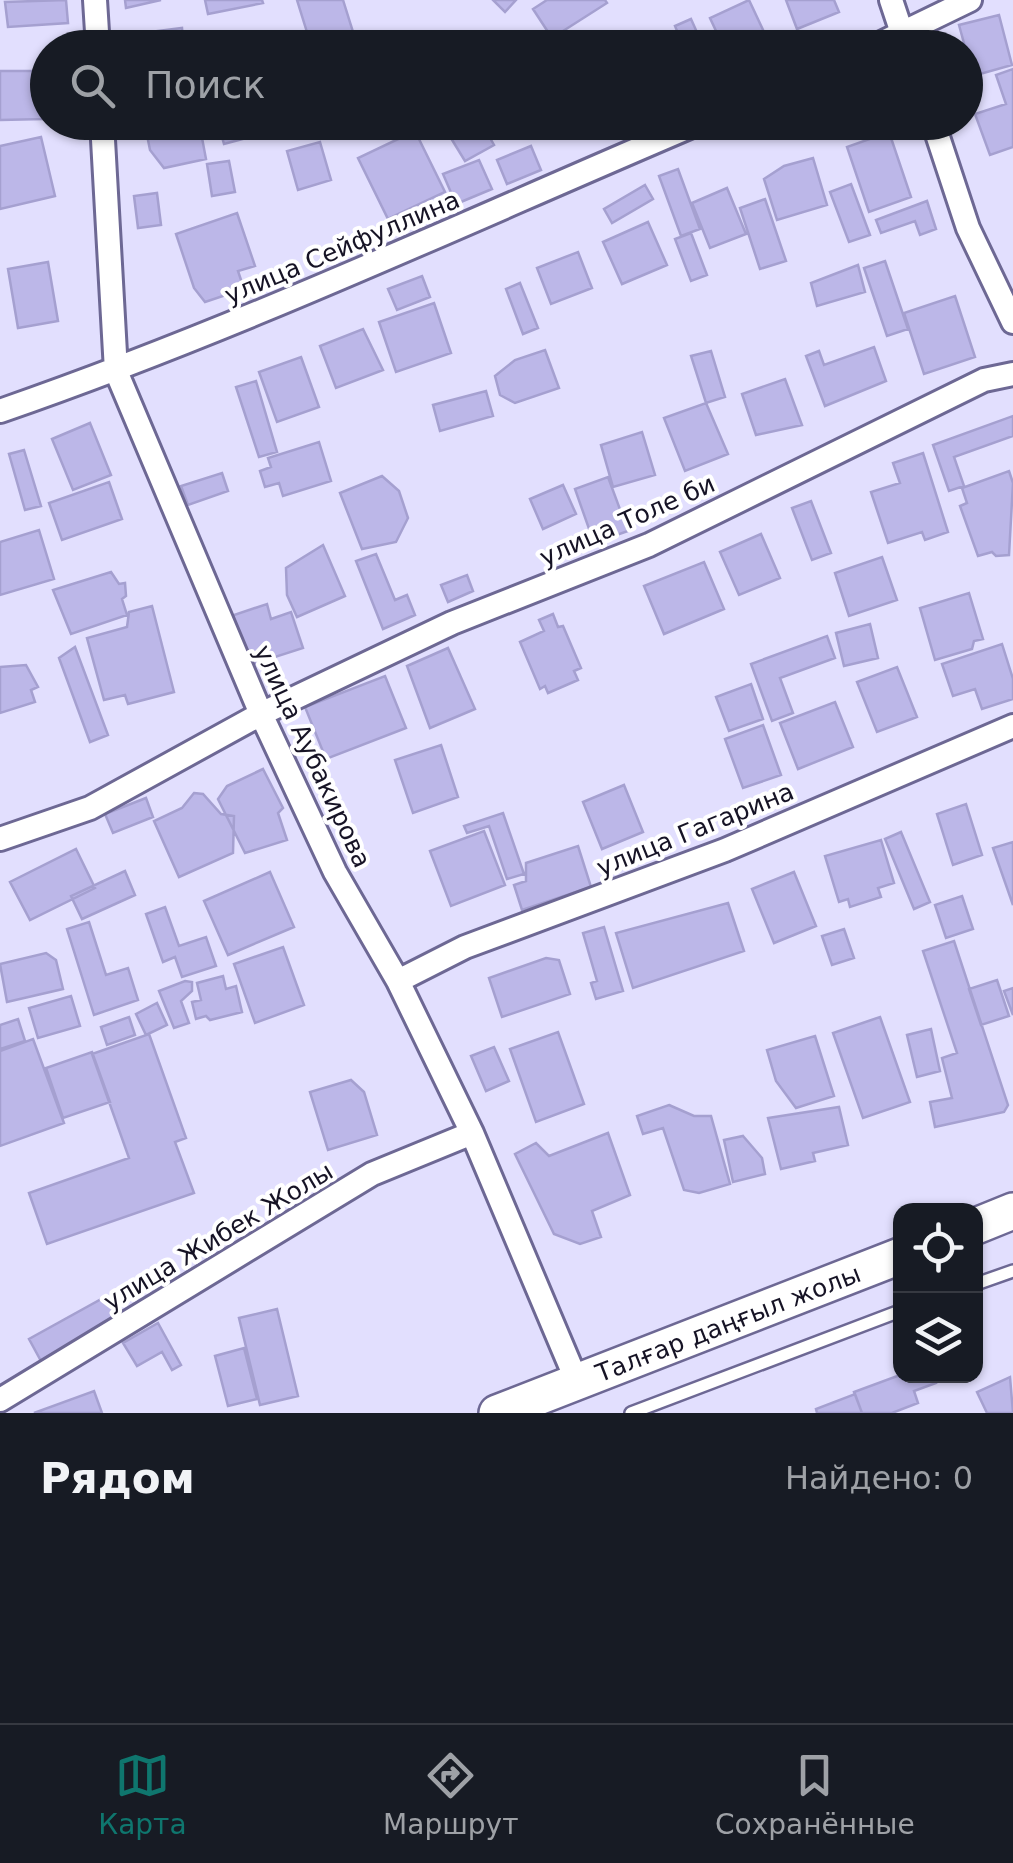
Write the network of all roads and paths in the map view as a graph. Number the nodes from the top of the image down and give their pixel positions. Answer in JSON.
{"nodes":[{"id":1,"x":95,"y":0,"type":"edge"},
{"id":2,"x":891,"y":0,"type":"edge"},
{"id":3,"x":970,"y":0,"type":"edge"},
{"id":4,"x":97,"y":30,"type":"edge"},
{"id":5,"x":902,"y":30,"type":"edge"},
{"id":6,"x":920,"y":30,"type":"edge"},
{"id":7,"x":103,"y":140,"type":"edge"},
{"id":8,"x":661,"y":140,"type":"edge"},
{"id":9,"x":939,"y":140,"type":"edge"},
{"id":10,"x":1013,"y":322,"type":"edge"},
{"id":11,"x":116,"y":371,"type":"junction"},
{"id":12,"x":1013,"y":374,"type":"edge"},
{"id":13,"x":0,"y":411,"type":"edge"},
{"id":14,"x":261,"y":714,"type":"junction"},
{"id":15,"x":1013,"y":726,"type":"edge"},
{"id":16,"x":0,"y":839,"type":"edge"},
{"id":17,"x":398,"y":980,"type":"junction"},
{"id":18,"x":472,"y":1133,"type":"junction"},
{"id":19,"x":1013,"y":1211,"type":"edge"},
{"id":20,"x":983,"y":1223,"type":"edge"},
{"id":21,"x":893,"y":1259,"type":"edge"},
{"id":22,"x":1013,"y":1271,"type":"edge"},
{"id":23,"x":983,"y":1282,"type":"edge"},
{"id":24,"x":893,"y":1315,"type":"edge"},
{"id":25,"x":578,"y":1384,"type":"junction"},
{"id":26,"x":0,"y":1400,"type":"edge"},
{"id":27,"x":497,"y":1413,"type":"edge"},
{"id":28,"x":631,"y":1413,"type":"edge"}],
"edges":[{"from":1,"to":4,"type":"street"},
{"from":2,"to":5,"type":"street"},
{"from":3,"to":6,"type":"street"},
{"from":7,"to":11,"type":"street","name":"улица Аубакирова"},
{"from":8,"to":11,"type":"street","name":"улица Сейфуллина"},
{"from":9,"to":10,"type":"street"},
{"from":11,"to":13,"type":"street","name":"улица Сейфуллина"},
{"from":11,"to":14,"type":"street","name":"улица Аубакирова"},
{"from":12,"to":14,"type":"street","name":"улица Толе би"},
{"from":14,"to":16,"type":"street","name":"улица Толе би"},
{"from":14,"to":17,"type":"street","name":"улица Аубакирова"},
{"from":15,"to":17,"type":"street","name":"улица Гагарина"},
{"from":17,"to":18,"type":"street","name":"улица Аубакирова"},
{"from":18,"to":25,"type":"street","name":"улица Аубакирова"},
{"from":18,"to":26,"type":"street","name":"улица Жибек Жолы"},
{"from":19,"to":20,"type":"main road"},
{"from":21,"to":25,"type":"main road","name":"Талғар даңғыл жолы"},
{"from":22,"to":23,"type":"lane"},
{"from":24,"to":28,"type":"lane"},
{"from":25,"to":27,"type":"main road","name":"Талғар даңғыл жолы"}]}
